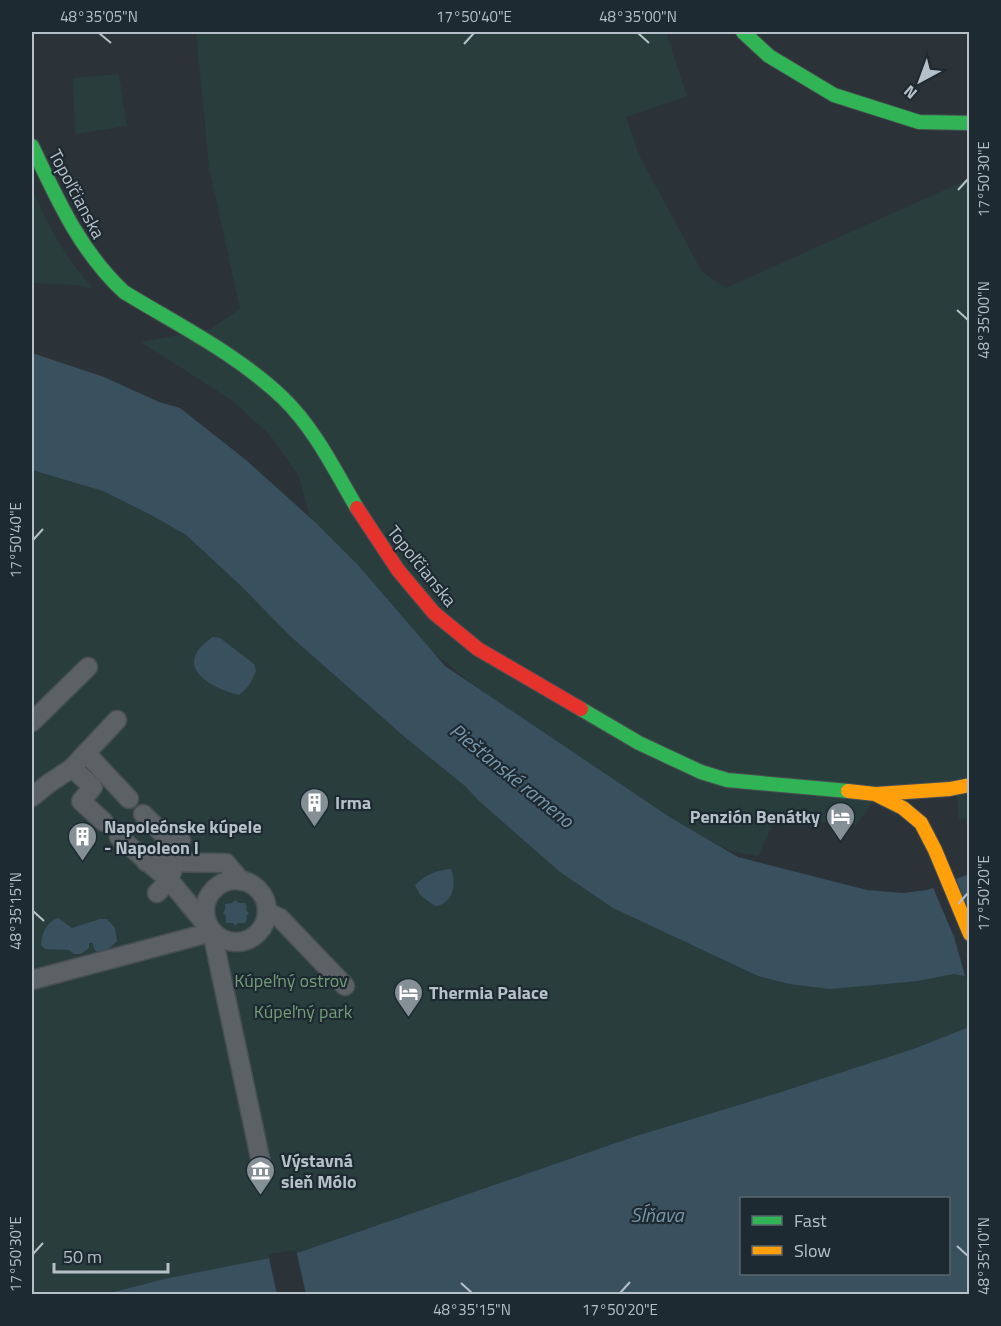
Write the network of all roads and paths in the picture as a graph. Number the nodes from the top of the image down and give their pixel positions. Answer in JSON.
{"nodes":[{"id":1,"x":743,"y":32,"type":"edge"},
{"id":2,"x":969,"y":123,"type":"edge"},
{"id":3,"x":32,"y":146,"type":"edge"},
{"id":4,"x":88,"y":667,"type":"dead end"},
{"id":5,"x":117,"y":720,"type":"dead end"},
{"id":6,"x":32,"y":722,"type":"edge"},
{"id":7,"x":86,"y":753,"type":"junction"},
{"id":8,"x":65,"y":773,"type":"junction"},
{"id":9,"x":969,"y":785,"type":"edge"},
{"id":10,"x":93,"y":787,"type":"junction"},
{"id":11,"x":950,"y":789,"type":"junction"},
{"id":12,"x":875,"y":794,"type":"junction"},
{"id":13,"x":32,"y":798,"type":"edge"},
{"id":14,"x":129,"y":799,"type":"dead end"},
{"id":15,"x":143,"y":814,"type":"dead end"},
{"id":16,"x":928,"y":815,"type":"junction"},
{"id":17,"x":104,"y":822,"type":"dead end"},
{"id":18,"x":119,"y":837,"type":"dead end"},
{"id":19,"x":177,"y":849,"type":"junction"},
{"id":20,"x":146,"y":862,"type":"junction"},
{"id":21,"x":235,"y":866,"type":"junction"},
{"id":22,"x":163,"y":887,"type":"junction"},
{"id":23,"x":267,"y":912,"type":"junction"},
{"id":24,"x":212,"y":932,"type":"junction"},
{"id":25,"x":969,"y":934,"type":"edge"},
{"id":26,"x":32,"y":980,"type":"edge"},
{"id":27,"x":345,"y":986,"type":"dead end"},
{"id":28,"x":260,"y":1160,"type":"dead end"}],
"edges":[{"from":1,"to":2,"type":"main road"},
{"from":3,"to":12,"type":"main road","name":"Topoľčianska"},
{"from":4,"to":6,"type":"street"},
{"from":5,"to":7,"type":"street"},
{"from":7,"to":8,"type":"street"},
{"from":7,"to":10,"type":"street"},
{"from":8,"to":10,"type":"street"},
{"from":8,"to":13,"type":"street"},
{"from":9,"to":11,"type":"main road"},
{"from":10,"to":14,"type":"street"},
{"from":10,"to":17,"type":"street"},
{"from":11,"to":12,"type":"main road"},
{"from":11,"to":16,"type":"main road"},
{"from":12,"to":16,"type":"main road","name":"Topoľčianska"},
{"from":15,"to":19,"type":"street"},
{"from":16,"to":25,"type":"main road"},
{"from":18,"to":20,"type":"street"},
{"from":19,"to":20,"type":"street"},
{"from":19,"to":21,"type":"street"},
{"from":19,"to":22,"type":"street"},
{"from":20,"to":22,"type":"street"},
{"from":21,"to":23,"type":"street"},
{"from":21,"to":24,"type":"street"},
{"from":22,"to":24,"type":"street"},
{"from":23,"to":24,"type":"street"},
{"from":23,"to":27,"type":"street"},
{"from":24,"to":26,"type":"street"},
{"from":24,"to":28,"type":"street"}]}
